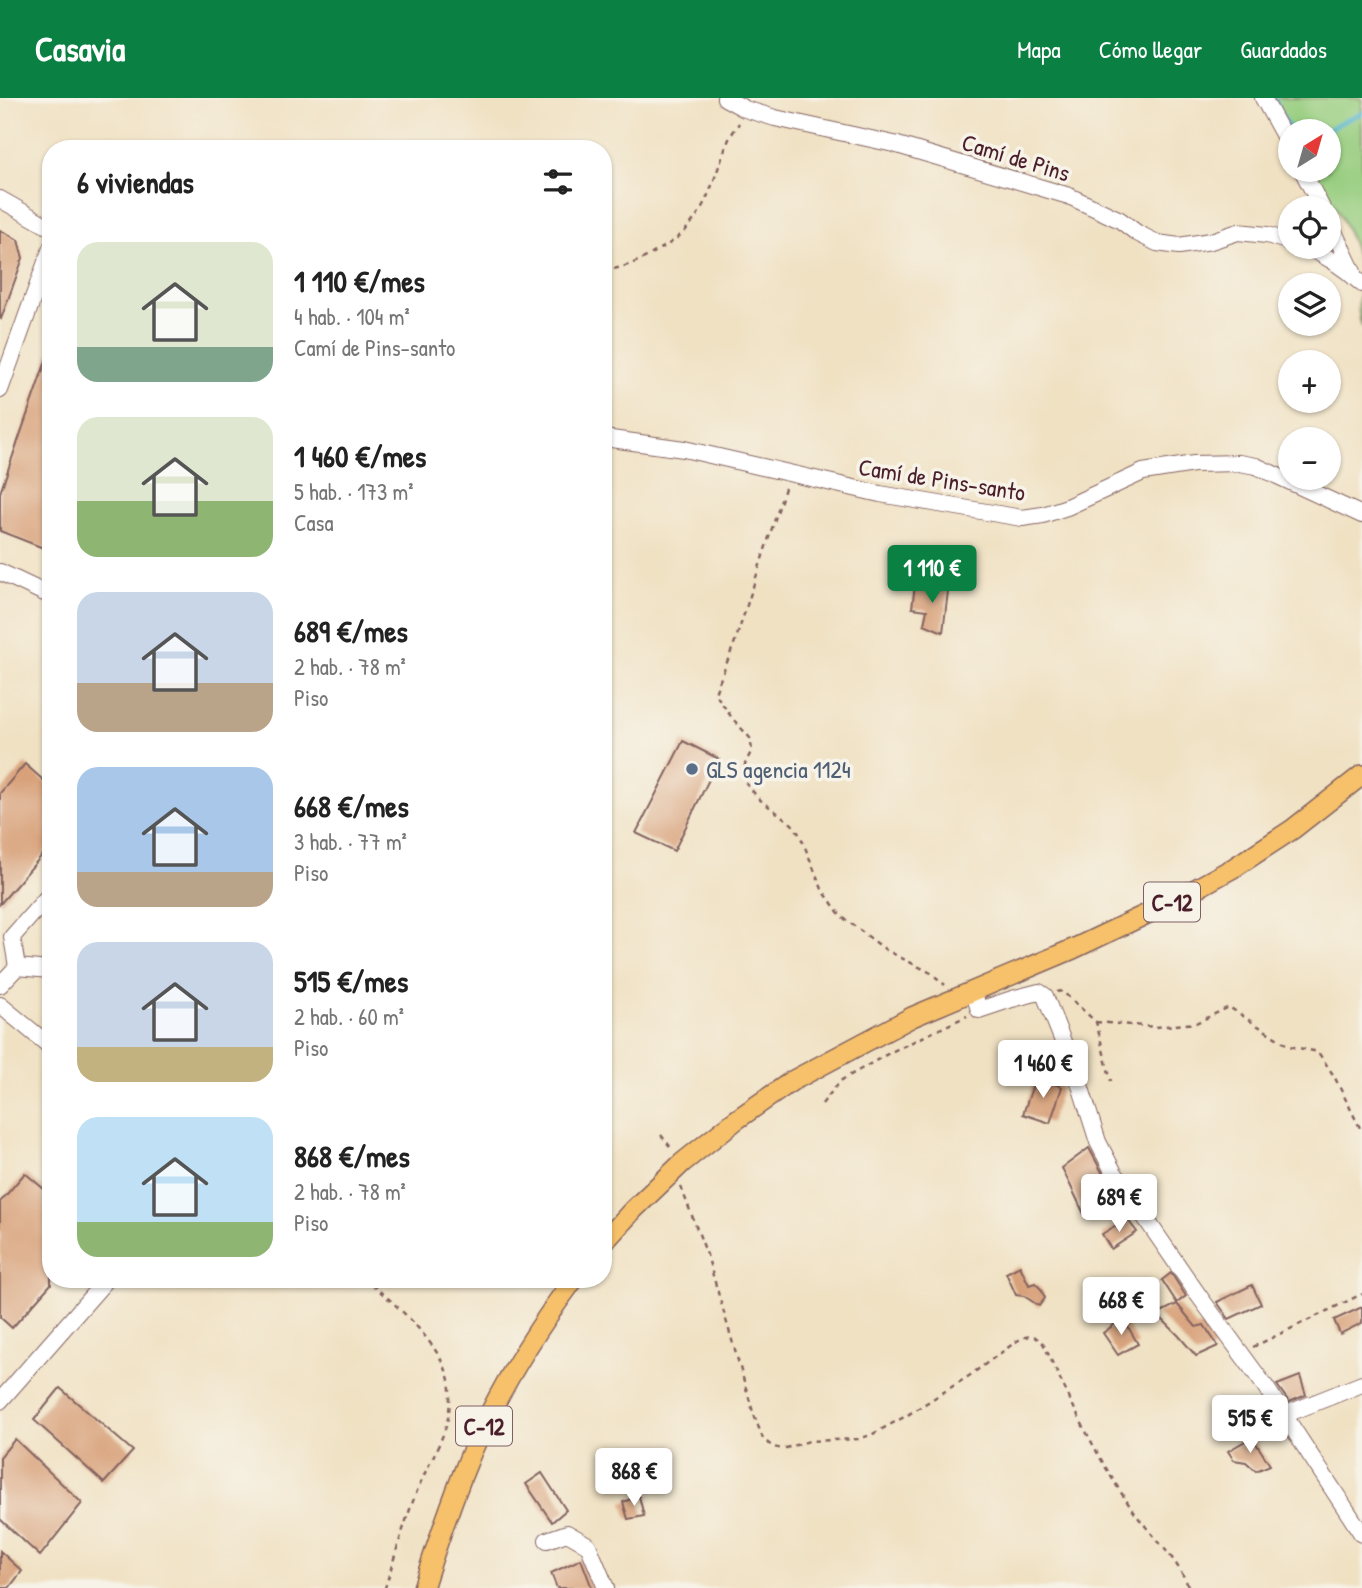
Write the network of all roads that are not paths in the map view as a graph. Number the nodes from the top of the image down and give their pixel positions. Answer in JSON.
{"nodes":[{"id":1,"x":724,"y":98,"type":"edge"},
{"id":2,"x":1263,"y":98,"type":"edge"},
{"id":3,"x":1278,"y":125,"type":"edge"},
{"id":4,"x":0,"y":199,"type":"edge"},
{"id":5,"x":42,"y":223,"type":"edge"},
{"id":6,"x":1278,"y":238,"type":"edge"},
{"id":7,"x":1341,"y":245,"type":"edge"},
{"id":8,"x":1330,"y":259,"type":"edge"},
{"id":9,"x":42,"y":273,"type":"edge"},
{"id":10,"x":1359,"y":281,"type":"edge"},
{"id":11,"x":0,"y":390,"type":"edge"},
{"id":12,"x":612,"y":439,"type":"edge"},
{"id":13,"x":1362,"y":515,"type":"edge"},
{"id":14,"x":0,"y":572,"type":"edge"},
{"id":15,"x":42,"y":592,"type":"edge"},
{"id":16,"x":1362,"y":775,"type":"edge"},
{"id":17,"x":42,"y":903,"type":"edge"},
{"id":18,"x":16,"y":967,"type":"junction"},
{"id":19,"x":42,"y":969,"type":"edge"},
{"id":20,"x":0,"y":985,"type":"edge"},
{"id":21,"x":973,"y":990,"type":"junction"},
{"id":22,"x":0,"y":1005,"type":"edge"},
{"id":23,"x":42,"y":1040,"type":"edge"},
{"id":24,"x":612,"y":1234,"type":"edge"},
{"id":25,"x":99,"y":1288,"type":"edge"},
{"id":26,"x":567,"y":1288,"type":"edge"},
{"id":27,"x":1362,"y":1384,"type":"edge"},
{"id":28,"x":0,"y":1401,"type":"edge"},
{"id":29,"x":1284,"y":1415,"type":"junction"},
{"id":30,"x":1362,"y":1534,"type":"edge"},
{"id":31,"x":547,"y":1540,"type":"dead end"},
{"id":32,"x":424,"y":1588,"type":"edge"},
{"id":33,"x":606,"y":1588,"type":"edge"}],
"edges":[{"from":1,"to":6,"type":"street","name":"Camí de Pins"},
{"from":2,"to":3,"type":"street"},
{"from":4,"to":5,"type":"street"},
{"from":7,"to":10,"type":"street"},
{"from":8,"to":10,"type":"street"},
{"from":9,"to":11,"type":"street"},
{"from":12,"to":13,"type":"street","name":"Camí de Pins-santo"},
{"from":14,"to":15,"type":"street"},
{"from":16,"to":21,"type":"main road","number":"C-12"},
{"from":17,"to":18,"type":"street"},
{"from":18,"to":19,"type":"street"},
{"from":18,"to":20,"type":"street"},
{"from":21,"to":24,"type":"main road","number":"C-12"},
{"from":21,"to":29,"type":"street"},
{"from":22,"to":23,"type":"street"},
{"from":25,"to":28,"type":"street"},
{"from":26,"to":32,"type":"main road","number":"C-12"},
{"from":27,"to":29,"type":"street"},
{"from":29,"to":30,"type":"street"},
{"from":31,"to":33,"type":"street"}]}
